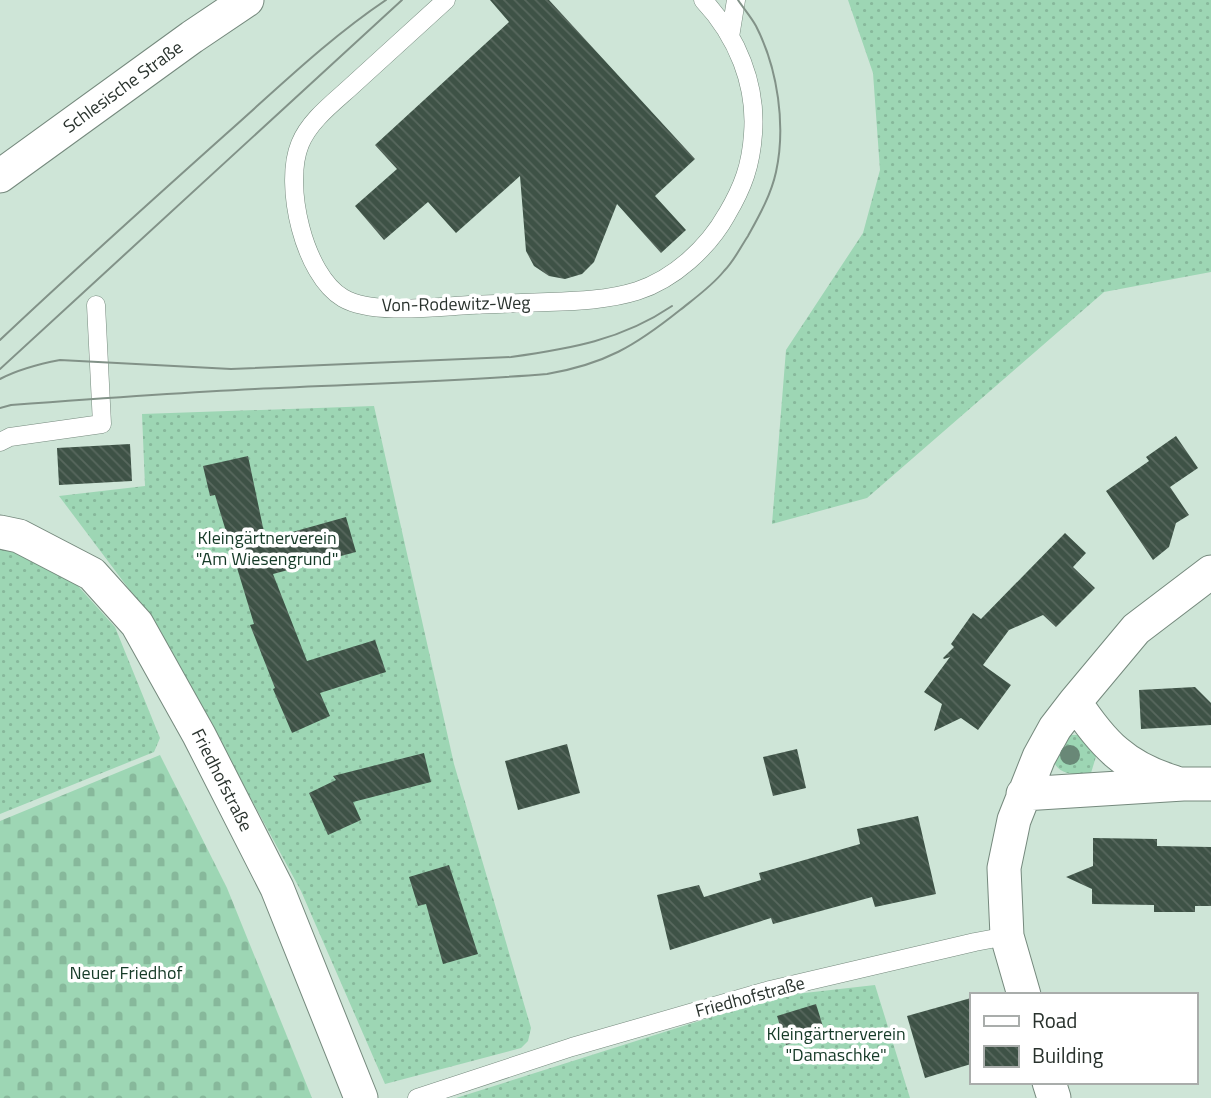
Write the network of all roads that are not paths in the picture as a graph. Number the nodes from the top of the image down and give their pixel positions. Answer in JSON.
{"nodes":[{"id":1,"x":247,"y":0,"type":"edge"},
{"id":2,"x":446,"y":0,"type":"edge"},
{"id":3,"x":703,"y":0,"type":"edge"},
{"id":4,"x":736,"y":0,"type":"edge"},
{"id":5,"x":730,"y":37,"type":"junction"},
{"id":6,"x":0,"y":176,"type":"edge"},
{"id":7,"x":96,"y":305,"type":"dead end"},
{"id":8,"x":0,"y":442,"type":"edge"},
{"id":9,"x":0,"y":532,"type":"edge"},
{"id":10,"x":1211,"y":572,"type":"edge"},
{"id":11,"x":1074,"y":702,"type":"junction"},
{"id":12,"x":1197,"y":784,"type":"edge"},
{"id":13,"x":1023,"y":794,"type":"junction"},
{"id":14,"x":1007,"y":936,"type":"junction"},
{"id":15,"x":1023,"y":993,"type":"edge"},
{"id":16,"x":361,"y":1098,"type":"edge"},
{"id":17,"x":417,"y":1098,"type":"edge"}],
"edges":[{"from":1,"to":6,"type":"street","name":"Schlesische Straße"},
{"from":2,"to":5,"type":"lane","name":"Von-Rodewitz-Weg"},
{"from":3,"to":5,"type":"lane","name":"Von-Rodewitz-Weg"},
{"from":4,"to":5,"type":"lane"},
{"from":7,"to":8,"type":"lane"},
{"from":9,"to":16,"type":"street","name":"Friedhofstraße"},
{"from":10,"to":11,"type":"street"},
{"from":11,"to":12,"type":"street"},
{"from":11,"to":13,"type":"street"},
{"from":12,"to":13,"type":"street"},
{"from":13,"to":14,"type":"street"},
{"from":14,"to":15,"type":"street"},
{"from":14,"to":17,"type":"lane","name":"Friedhofstraße"}]}
